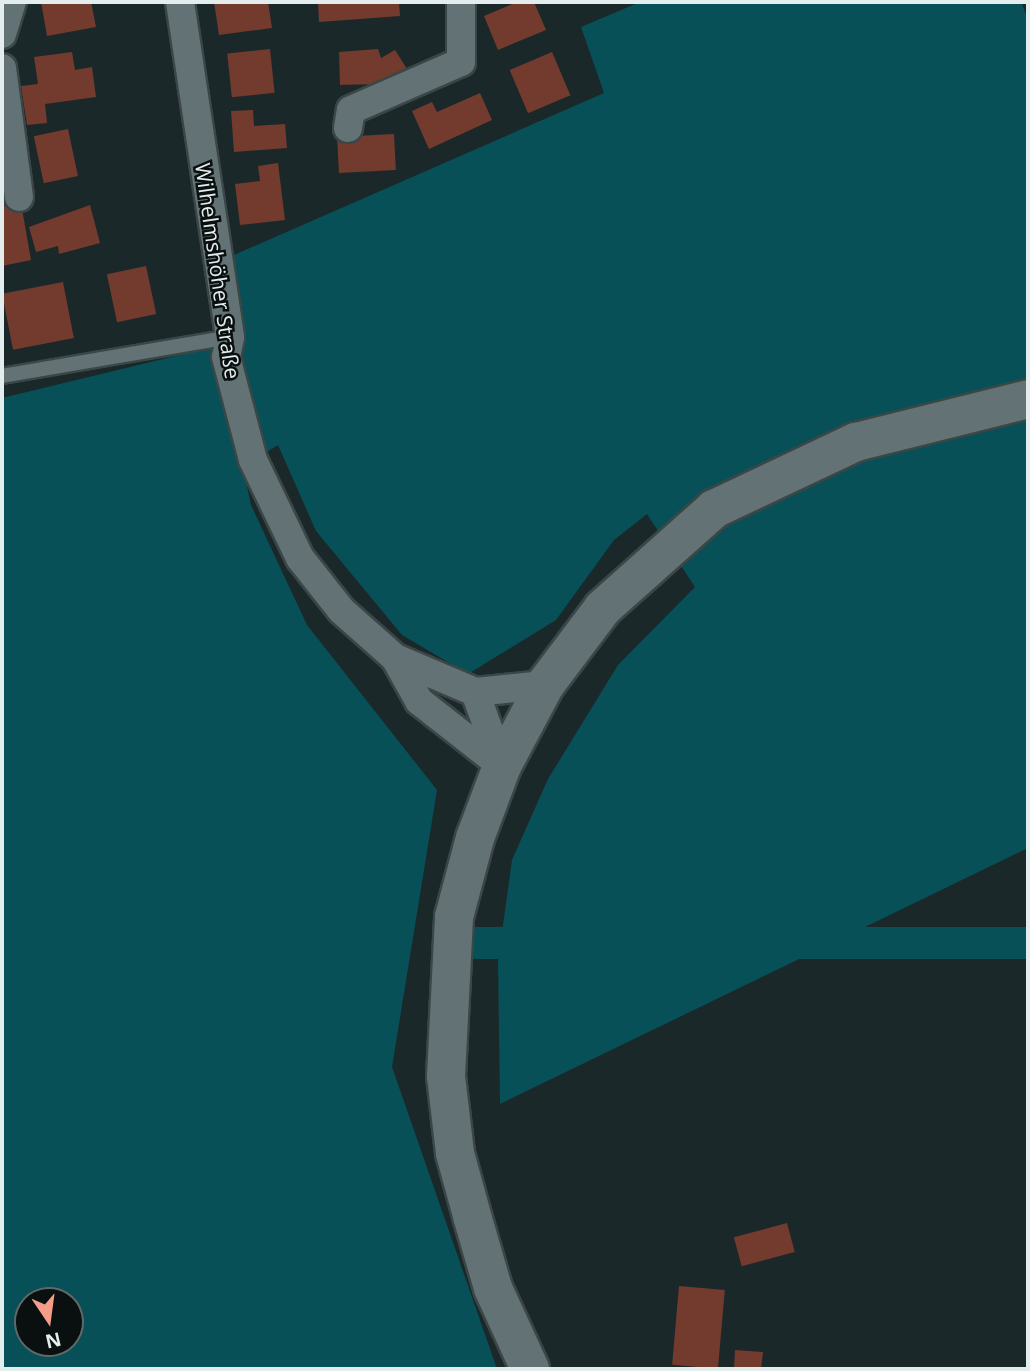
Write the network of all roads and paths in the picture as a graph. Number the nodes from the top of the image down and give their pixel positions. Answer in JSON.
{"nodes":[{"id":1,"x":12,"y":2,"type":"edge"},
{"id":2,"x":180,"y":2,"type":"edge"},
{"id":3,"x":461,"y":2,"type":"edge"},
{"id":4,"x":2,"y":34,"type":"edge"},
{"id":5,"x":2,"y":68,"type":"edge"},
{"id":6,"x":348,"y":128,"type":"dead end"},
{"id":7,"x":19,"y":197,"type":"dead end"},
{"id":8,"x":230,"y":337,"type":"junction"},
{"id":9,"x":2,"y":376,"type":"edge"},
{"id":10,"x":1028,"y":399,"type":"edge"},
{"id":11,"x":395,"y":658,"type":"junction"},
{"id":12,"x":545,"y":685,"type":"junction"},
{"id":13,"x":475,"y":692,"type":"junction"},
{"id":14,"x":502,"y":766,"type":"junction"},
{"id":15,"x":530,"y":1369,"type":"edge"}],
"edges":[{"from":1,"to":4,"type":"street"},
{"from":2,"to":8,"type":"street","name":"Wilhelmshöher Straße"},
{"from":3,"to":6,"type":"street"},
{"from":5,"to":7,"type":"street"},
{"from":8,"to":9,"type":"lane"},
{"from":8,"to":11,"type":"street","name":"Wilhelmshöher Straße"},
{"from":10,"to":12,"type":"street"},
{"from":11,"to":13,"type":"street","name":"Wilhelmshöher Straße"},
{"from":11,"to":14,"type":"street","name":"Wilhelmshöher Straße"},
{"from":12,"to":13,"type":"street","name":"Wilhelmshöher Straße"},
{"from":12,"to":14,"type":"street"},
{"from":13,"to":14,"type":"street"},
{"from":14,"to":15,"type":"street"}]}
